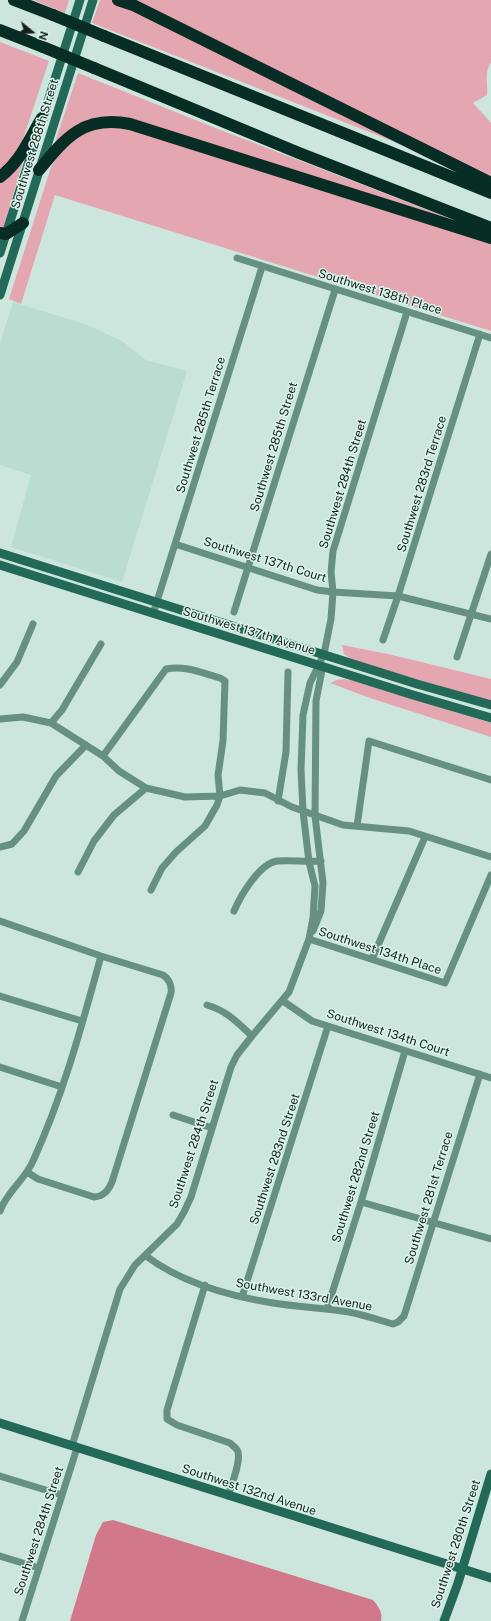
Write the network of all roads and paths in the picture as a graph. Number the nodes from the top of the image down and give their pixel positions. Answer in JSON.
{"nodes":[{"id":1,"x":14,"y":0,"type":"edge"},
{"id":2,"x":80,"y":0,"type":"edge"},
{"id":3,"x":93,"y":0,"type":"edge"},
{"id":4,"x":118,"y":0,"type":"edge"},
{"id":5,"x":130,"y":3,"type":"edge"},
{"id":6,"x":0,"y":30,"type":"edge"},
{"id":7,"x":0,"y":36,"type":"edge"},
{"id":8,"x":23,"y":39,"type":"junction"},
{"id":9,"x":42,"y":118,"type":"junction"},
{"id":10,"x":39,"y":170,"type":"junction"},
{"id":11,"x":0,"y":177,"type":"edge"},
{"id":12,"x":491,"y":183,"type":"edge"},
{"id":13,"x":491,"y":193,"type":"edge"},
{"id":14,"x":23,"y":223,"type":"junction"},
{"id":15,"x":491,"y":228,"type":"edge"},
{"id":16,"x":3,"y":234,"type":"edge"},
{"id":17,"x":491,"y":238,"type":"edge"},
{"id":18,"x":0,"y":252,"type":"edge"},
{"id":19,"x":238,"y":258,"type":"dead end"},
{"id":20,"x":262,"y":267,"type":"junction"},
{"id":21,"x":335,"y":290,"type":"junction"},
{"id":22,"x":0,"y":295,"type":"edge"},
{"id":23,"x":407,"y":312,"type":"junction"},
{"id":24,"x":480,"y":334,"type":"junction"},
{"id":25,"x":491,"y":338,"type":"edge"},
{"id":26,"x":175,"y":544,"type":"junction"},
{"id":27,"x":0,"y":553,"type":"edge"},
{"id":28,"x":491,"y":554,"type":"edge"},
{"id":29,"x":31,"y":563,"type":"junction"},
{"id":30,"x":0,"y":565,"type":"edge"},
{"id":31,"x":248,"y":567,"type":"junction"},
{"id":32,"x":28,"y":573,"type":"junction"},
{"id":33,"x":334,"y":592,"type":"junction"},
{"id":34,"x":398,"y":596,"type":"junction"},
{"id":35,"x":157,"y":602,"type":"junction"},
{"id":36,"x":234,"y":612,"type":"dead end"},
{"id":37,"x":153,"y":614,"type":"junction"},
{"id":38,"x":472,"y":614,"type":"junction"},
{"id":39,"x":491,"y":619,"type":"edge"},
{"id":40,"x":33,"y":624,"type":"dead end"},
{"id":41,"x":383,"y":640,"type":"dead end"},
{"id":42,"x":101,"y":644,"type":"dead end"},
{"id":43,"x":324,"y":654,"type":"junction"},
{"id":44,"x":457,"y":657,"type":"dead end"},
{"id":45,"x":320,"y":665,"type":"junction"},
{"id":46,"x":288,"y":672,"type":"dead end"},
{"id":47,"x":0,"y":685,"type":"edge"},
{"id":48,"x":491,"y":705,"type":"edge"},
{"id":49,"x":491,"y":718,"type":"edge"},
{"id":50,"x":0,"y":719,"type":"edge"},
{"id":51,"x":52,"y":723,"type":"junction"},
{"id":52,"x":86,"y":745,"type":"junction"},
{"id":53,"x":103,"y":756,"type":"junction"},
{"id":54,"x":491,"y":780,"type":"edge"},
{"id":55,"x":146,"y":788,"type":"junction"},
{"id":56,"x":220,"y":796,"type":"junction"},
{"id":57,"x":278,"y":801,"type":"junction"},
{"id":58,"x":303,"y":811,"type":"junction"},
{"id":59,"x":315,"y":816,"type":"junction"},
{"id":60,"x":357,"y":826,"type":"junction"},
{"id":61,"x":424,"y":837,"type":"junction"},
{"id":62,"x":0,"y":847,"type":"edge"},
{"id":63,"x":491,"y":857,"type":"edge"},
{"id":64,"x":321,"y":860,"type":"junction"},
{"id":65,"x":309,"y":862,"type":"junction"},
{"id":66,"x":78,"y":872,"type":"dead end"},
{"id":67,"x":491,"y":875,"type":"edge"},
{"id":68,"x":151,"y":890,"type":"dead end"},
{"id":69,"x":234,"y":911,"type":"dead end"},
{"id":70,"x":0,"y":920,"type":"edge"},
{"id":71,"x":309,"y":938,"type":"junction"},
{"id":72,"x":101,"y":956,"type":"junction"},
{"id":73,"x":372,"y":959,"type":"junction"},
{"id":74,"x":0,"y":996,"type":"edge"},
{"id":75,"x":283,"y":1001,"type":"junction"},
{"id":76,"x":207,"y":1005,"type":"dead end"},
{"id":77,"x":82,"y":1021,"type":"junction"},
{"id":78,"x":328,"y":1026,"type":"junction"},
{"id":79,"x":252,"y":1036,"type":"junction"},
{"id":80,"x":405,"y":1051,"type":"junction"},
{"id":81,"x":0,"y":1068,"type":"edge"},
{"id":82,"x":480,"y":1074,"type":"junction"},
{"id":83,"x":491,"y":1078,"type":"edge"},
{"id":84,"x":62,"y":1087,"type":"junction"},
{"id":85,"x":173,"y":1115,"type":"dead end"},
{"id":86,"x":212,"y":1128,"type":"junction"},
{"id":87,"x":27,"y":1172,"type":"junction"},
{"id":88,"x":361,"y":1202,"type":"junction"},
{"id":89,"x":0,"y":1211,"type":"edge"},
{"id":90,"x":433,"y":1223,"type":"junction"},
{"id":91,"x":491,"y":1239,"type":"edge"},
{"id":92,"x":146,"y":1256,"type":"junction"},
{"id":93,"x":205,"y":1285,"type":"junction"},
{"id":94,"x":242,"y":1297,"type":"junction"},
{"id":95,"x":327,"y":1309,"type":"junction"},
{"id":96,"x":393,"y":1324,"type":"joint"},
{"id":97,"x":0,"y":1423,"type":"edge"},
{"id":98,"x":74,"y":1447,"type":"junction"},
{"id":99,"x":491,"y":1474,"type":"edge"},
{"id":100,"x":0,"y":1476,"type":"edge"},
{"id":101,"x":62,"y":1495,"type":"junction"},
{"id":102,"x":228,"y":1496,"type":"junction"},
{"id":103,"x":0,"y":1556,"type":"edge"},
{"id":104,"x":39,"y":1568,"type":"junction"},
{"id":105,"x":462,"y":1569,"type":"junction"},
{"id":106,"x":491,"y":1578,"type":"edge"},
{"id":107,"x":22,"y":1621,"type":"edge"},
{"id":108,"x":444,"y":1621,"type":"edge"}],
"edges":[{"from":1,"to":13,"type":"highway","bridge":true},
{"from":2,"to":9,"type":"main road","name":"Southwest 288th Street"},
{"from":3,"to":10,"type":"main road","name":"Southwest 288th Street"},
{"from":4,"to":5,"type":"highway"},
{"from":5,"to":12,"type":"highway"},
{"from":6,"to":8,"type":"highway"},
{"from":7,"to":8,"type":"highway"},
{"from":8,"to":15,"type":"highway","bridge":true},
{"from":9,"to":11,"type":"highway"},
{"from":9,"to":16,"type":"main road","name":"Southwest 288th Street"},
{"from":10,"to":14,"type":"main road","name":"Southwest 288th Street"},
{"from":10,"to":17,"type":"highway"},
{"from":14,"to":16,"type":"highway"},
{"from":14,"to":22,"type":"main road","name":"Southwest 288th Street"},
{"from":16,"to":18,"type":"main road","name":"Southwest 288th Street"},
{"from":19,"to":20,"type":"street"},
{"from":20,"to":21,"type":"street","name":"Southwest 138th Place"},
{"from":20,"to":26,"type":"street","name":"Southwest 285th Terrace"},
{"from":21,"to":23,"type":"street","name":"Southwest 138th Place"},
{"from":21,"to":31,"type":"street","name":"Southwest 285th Street"},
{"from":23,"to":24,"type":"street","name":"Southwest 138th Place"},
{"from":23,"to":33,"type":"street","name":"Southwest 284th Street"},
{"from":24,"to":25,"type":"street","name":"Southwest 138th Place"},
{"from":24,"to":34,"type":"street","name":"Southwest 283rd Terrace"},
{"from":26,"to":31,"type":"street","name":"Southwest 137th Court"},
{"from":26,"to":35,"type":"street","name":"Southwest 285th Terrace"},
{"from":27,"to":29,"type":"main road","name":"Southwest 137th Avenue"},
{"from":28,"to":38,"type":"street"},
{"from":29,"to":32,"type":"main road"},
{"from":29,"to":35,"type":"main road","name":"Southwest 137th Avenue"},
{"from":30,"to":32,"type":"main road","name":"Southwest 137th Avenue"},
{"from":31,"to":33,"type":"street","name":"Southwest 137th Court"},
{"from":31,"to":36,"type":"street","name":"Southwest 285th Street"},
{"from":32,"to":37,"type":"main road","name":"Southwest 137th Avenue"},
{"from":33,"to":34,"type":"street","name":"Southwest 137th Court"},
{"from":33,"to":43,"type":"street","name":"Southwest 284th Street"},
{"from":34,"to":38,"type":"street","name":"Southwest 137th Court"},
{"from":34,"to":41,"type":"street","name":"Southwest 283rd Terrace"},
{"from":35,"to":37,"type":"street","name":"Southwest 285th Terrace"},
{"from":35,"to":43,"type":"main road","name":"Southwest 137th Avenue"},
{"from":37,"to":45,"type":"main road","name":"Southwest 137th Avenue"},
{"from":38,"to":39,"type":"street","name":"Southwest 137th Court"},
{"from":38,"to":44,"type":"street"},
{"from":40,"to":47,"type":"street"},
{"from":42,"to":51,"type":"street"},
{"from":43,"to":45,"type":"street","name":"Southwest 284th Street"},
{"from":43,"to":48,"type":"main road","name":"Southwest 137th Avenue"},
{"from":45,"to":49,"type":"main road","name":"Southwest 137th Avenue"},
{"from":45,"to":58,"type":"street","name":"Southwest 284th Street"},
{"from":45,"to":59,"type":"street","name":"Southwest 284th Street"},
{"from":46,"to":57,"type":"street"},
{"from":50,"to":51,"type":"street"},
{"from":51,"to":52,"type":"street"},
{"from":52,"to":53,"type":"street"},
{"from":52,"to":62,"type":"street"},
{"from":53,"to":55,"type":"street"},
{"from":53,"to":56,"type":"street"},
{"from":54,"to":60,"type":"street"},
{"from":55,"to":56,"type":"street"},
{"from":55,"to":66,"type":"street"},
{"from":56,"to":57,"type":"street"},
{"from":56,"to":68,"type":"street"},
{"from":57,"to":58,"type":"street"},
{"from":58,"to":59,"type":"street"},
{"from":58,"to":65,"type":"street","name":"Southwest 284th Street"},
{"from":59,"to":60,"type":"street"},
{"from":59,"to":64,"type":"street","name":"Southwest 284th Street"},
{"from":60,"to":61,"type":"street"},
{"from":61,"to":63,"type":"street"},
{"from":61,"to":73,"type":"street"},
{"from":64,"to":65,"type":"street"},
{"from":64,"to":71,"type":"street","name":"Southwest 284th Street"},
{"from":65,"to":69,"type":"street"},
{"from":65,"to":71,"type":"street","name":"Southwest 284th Street"},
{"from":67,"to":73,"type":"street","name":"Southwest 134th Place"},
{"from":70,"to":72,"type":"street"},
{"from":71,"to":73,"type":"street","name":"Southwest 134th Place"},
{"from":71,"to":75,"type":"street","name":"Southwest 284th Street"},
{"from":72,"to":77,"type":"street"},
{"from":72,"to":87,"type":"street"},
{"from":74,"to":77,"type":"street"},
{"from":75,"to":78,"type":"street","name":"Southwest 134th Court"},
{"from":75,"to":79,"type":"street","name":"Southwest 284th Street"},
{"from":76,"to":79,"type":"street"},
{"from":77,"to":84,"type":"street"},
{"from":78,"to":80,"type":"street","name":"Southwest 134th Court"},
{"from":78,"to":94,"type":"street","name":"Southwest 283nd Street"},
{"from":79,"to":86,"type":"street","name":"Southwest 284th Street"},
{"from":80,"to":82,"type":"street","name":"Southwest 134th Court"},
{"from":80,"to":88,"type":"street","name":"Southwest 282nd Street"},
{"from":81,"to":84,"type":"street"},
{"from":82,"to":83,"type":"street","name":"Southwest 134th Court"},
{"from":82,"to":90,"type":"street","name":"Southwest 281st Terrace"},
{"from":84,"to":87,"type":"street"},
{"from":85,"to":86,"type":"street"},
{"from":86,"to":92,"type":"street","name":"Southwest 284th Street"},
{"from":87,"to":89,"type":"street"},
{"from":88,"to":90,"type":"street"},
{"from":88,"to":95,"type":"street","name":"Southwest 282nd Street"},
{"from":90,"to":91,"type":"street"},
{"from":90,"to":96,"type":"street","name":"Southwest 281st Terrace"},
{"from":92,"to":93,"type":"street","name":"Southwest 133rd Avenue"},
{"from":92,"to":98,"type":"street","name":"Southwest 284th Street"},
{"from":93,"to":94,"type":"street","name":"Southwest 133rd Avenue"},
{"from":93,"to":102,"type":"street"},
{"from":94,"to":95,"type":"street","name":"Southwest 133rd Avenue"},
{"from":95,"to":96,"type":"street","name":"Southwest 133rd Avenue"},
{"from":97,"to":98,"type":"main road","name":"Southwest 132nd Avenue"},
{"from":98,"to":101,"type":"street","name":"Southwest 284th Street"},
{"from":98,"to":102,"type":"main road","name":"Southwest 132nd Avenue"},
{"from":99,"to":105,"type":"main road","name":"Southwest 280th Street"},
{"from":100,"to":101,"type":"street"},
{"from":101,"to":104,"type":"street","name":"Southwest 284th Street"},
{"from":102,"to":105,"type":"main road","name":"Southwest 132nd Avenue"},
{"from":103,"to":104,"type":"street"},
{"from":104,"to":107,"type":"street","name":"Southwest 284th Street"},
{"from":105,"to":106,"type":"main road","name":"Southwest 132nd Avenue"},
{"from":105,"to":108,"type":"main road","name":"Southwest 280th Street"}]}
